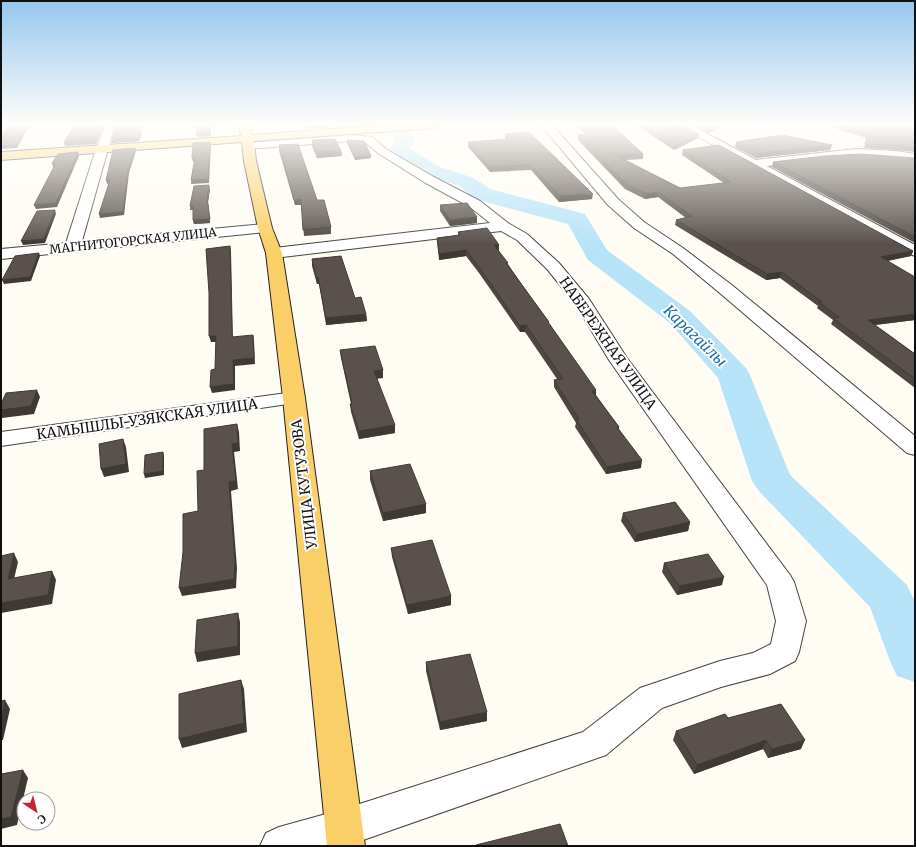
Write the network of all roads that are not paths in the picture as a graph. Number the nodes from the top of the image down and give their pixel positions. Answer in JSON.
{"nodes":[{"id":1,"x":97,"y":165,"type":"edge"},
{"id":2,"x":251,"y":165,"type":"edge"},
{"id":3,"x":404,"y":165,"type":"edge"},
{"id":4,"x":580,"y":165,"type":"edge"},
{"id":5,"x":756,"y":165,"type":"edge"},
{"id":6,"x":502,"y":226,"type":"junction"},
{"id":7,"x":265,"y":228,"type":"junction"},
{"id":8,"x":72,"y":248,"type":"junction"},
{"id":9,"x":915,"y":251,"type":"edge"},
{"id":10,"x":274,"y":253,"type":"junction"},
{"id":11,"x":1,"y":254,"type":"edge"},
{"id":12,"x":294,"y":398,"type":"junction"},
{"id":13,"x":1,"y":439,"type":"edge"},
{"id":14,"x":915,"y":448,"type":"edge"},
{"id":15,"x":345,"y":837,"type":"edge"},
{"id":16,"x":279,"y":846,"type":"edge"}],
"edges":[{"from":1,"to":8,"type":"street"},
{"from":2,"to":7,"type":"main road","name":"УЛИЦА КУТУЗОВА"},
{"from":3,"to":6,"type":"street","name":"НАБЕРЕЖНАЯ УЛИЦА"},
{"from":4,"to":14,"type":"street"},
{"from":5,"to":9,"type":"street"},
{"from":6,"to":10,"type":"street"},
{"from":6,"to":15,"type":"street","name":"НАБЕРЕЖНАЯ УЛИЦА"},
{"from":7,"to":8,"type":"street","name":"МАГНИТОГОРСКАЯ УЛИЦА"},
{"from":7,"to":10,"type":"main road","name":"УЛИЦА КУТУЗОВА"},
{"from":8,"to":11,"type":"street","name":"МАГНИТОГОРСКАЯ УЛИЦА"},
{"from":10,"to":12,"type":"main road","name":"УЛИЦА КУТУЗОВА"},
{"from":12,"to":13,"type":"street","name":"КАМЫШЛЫ-УЗЯКСКАЯ УЛИЦА"},
{"from":12,"to":15,"type":"main road","name":"УЛИЦА КУТУЗОВА"},
{"from":15,"to":16,"type":"street"}]}
